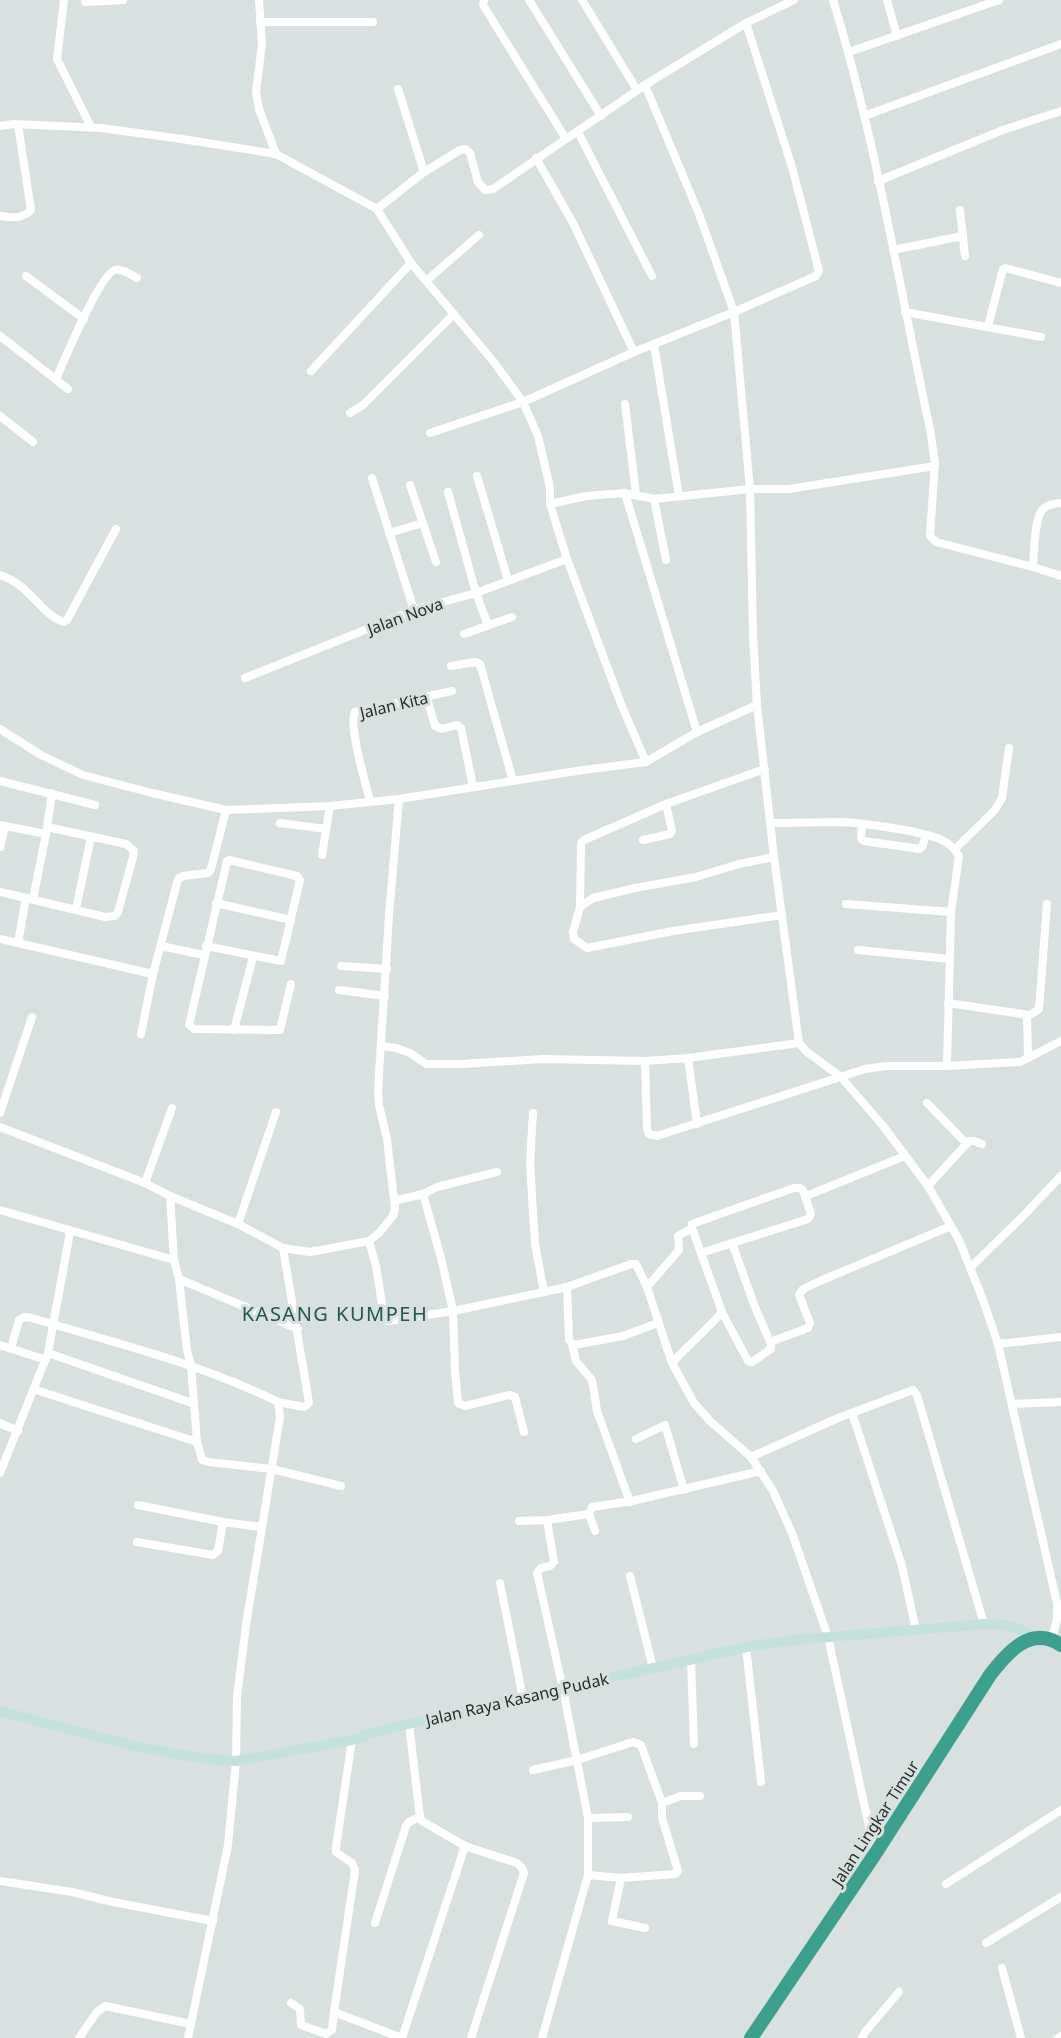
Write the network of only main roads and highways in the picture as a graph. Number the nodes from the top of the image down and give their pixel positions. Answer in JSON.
{"nodes":[{"id":1,"x":1057,"y":1642,"type":"edge"},
{"id":2,"x":751,"y":2038,"type":"edge"}],
"edges":[{"from":1,"to":2,"type":"highway","name":"Jalan Lingkar Timur"}]}
